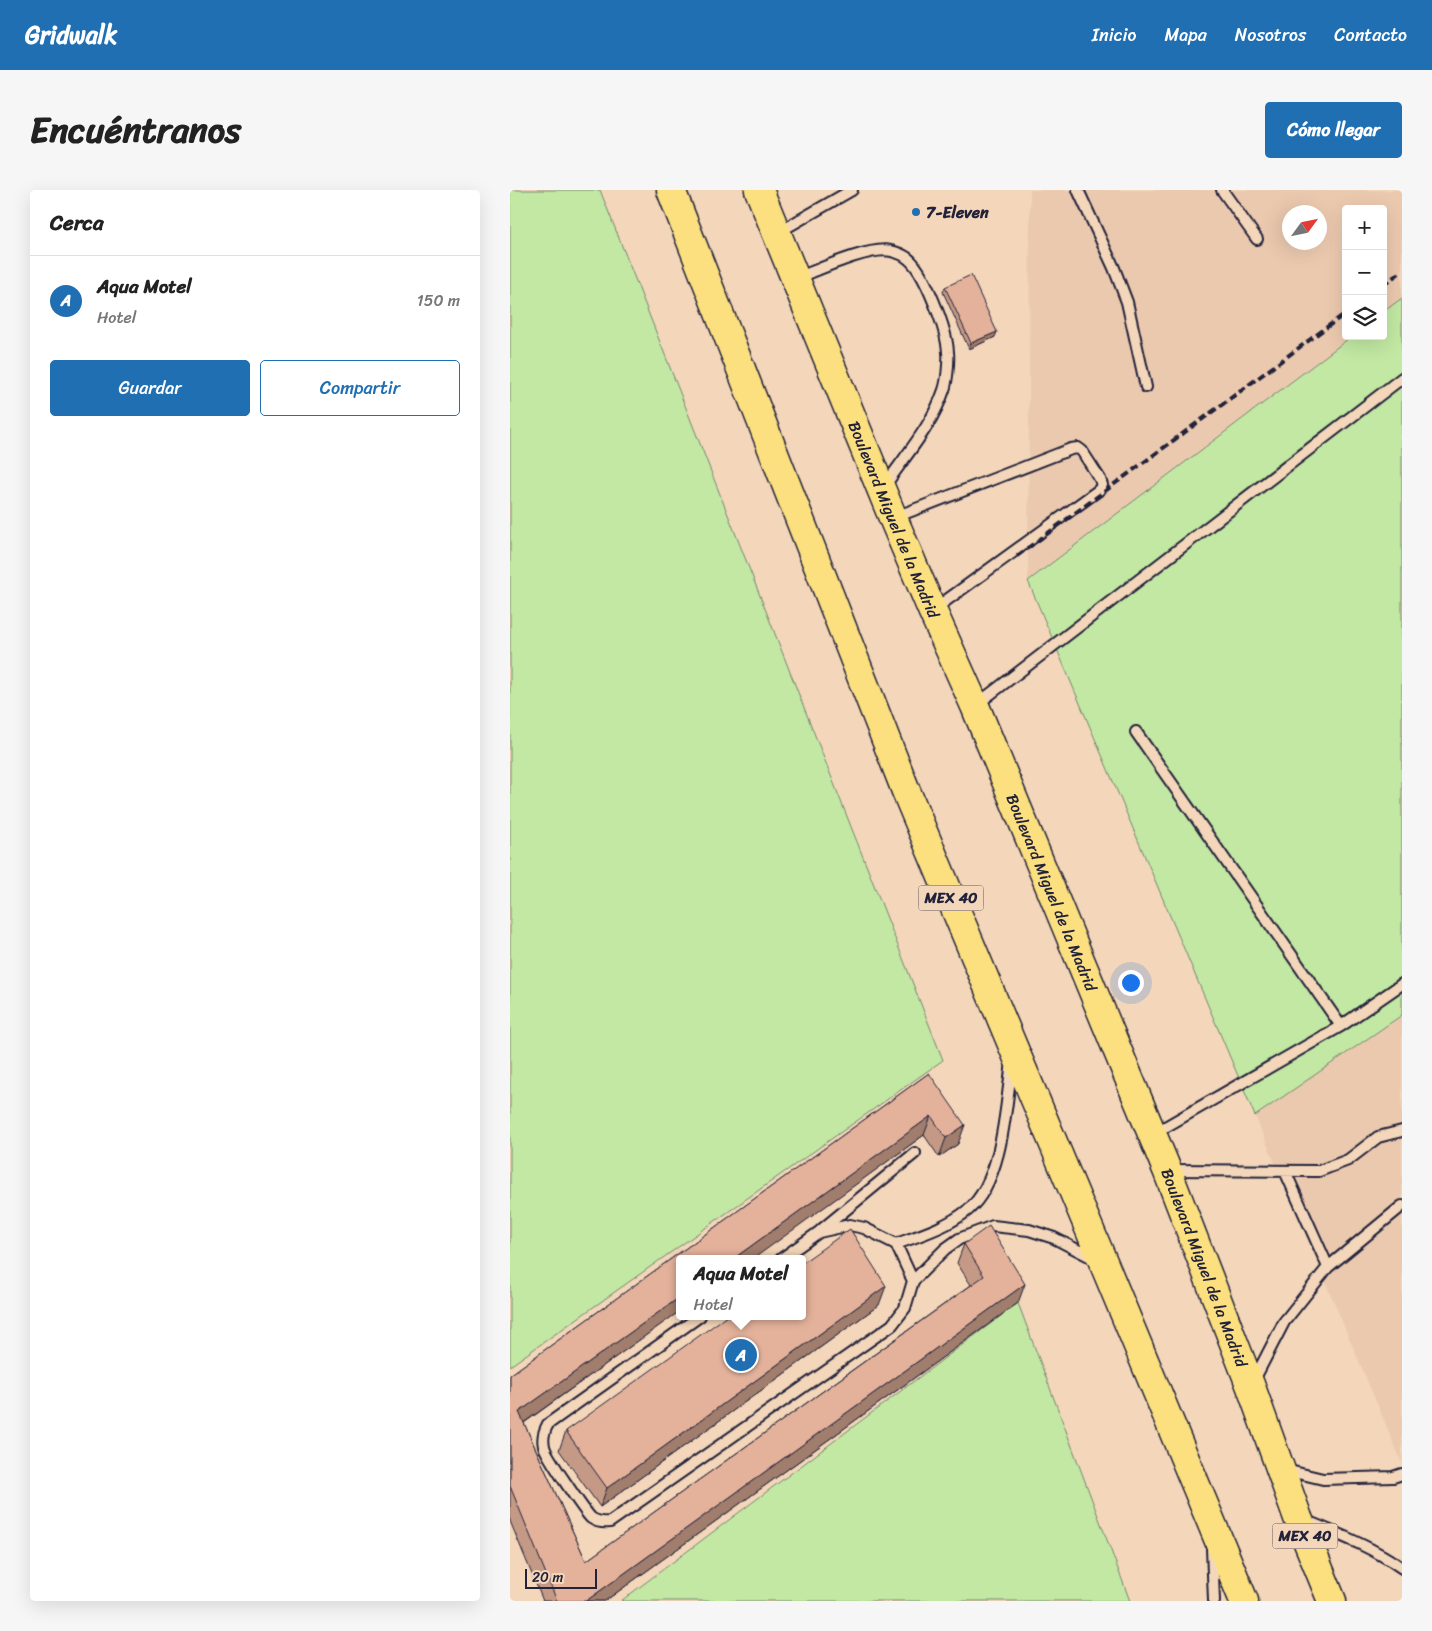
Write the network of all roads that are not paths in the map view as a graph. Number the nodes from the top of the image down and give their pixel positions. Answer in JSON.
{"nodes":[{"id":1,"x":670,"y":190,"type":"edge"},
{"id":2,"x":759,"y":190,"type":"edge"},
{"id":3,"x":852,"y":190,"type":"edge"},
{"id":4,"x":1078,"y":190,"type":"edge"},
{"id":5,"x":1222,"y":190,"type":"edge"},
{"id":6,"x":776,"y":233,"type":"junction"},
{"id":7,"x":1257,"y":239,"type":"dead end"},
{"id":8,"x":796,"y":279,"type":"junction"},
{"id":9,"x":1402,"y":378,"type":"edge"},
{"id":10,"x":1146,"y":387,"type":"dead end"},
{"id":11,"x":882,"y":490,"type":"junction"},
{"id":12,"x":893,"y":518,"type":"junction"},
{"id":13,"x":932,"y":610,"type":"junction"},
{"id":14,"x":975,"y":706,"type":"junction"},
{"id":15,"x":1136,"y":732,"type":"dead end"},
{"id":16,"x":1402,"y":984,"type":"edge"},
{"id":17,"x":1341,"y":1026,"type":"junction"},
{"id":18,"x":1014,"y":1048,"type":"junction"},
{"id":19,"x":1402,"y":1131,"type":"edge"},
{"id":20,"x":1153,"y":1135,"type":"junction"},
{"id":21,"x":915,"y":1153,"type":"dead end"},
{"id":22,"x":1167,"y":1170,"type":"junction"},
{"id":23,"x":1285,"y":1171,"type":"junction"},
{"id":24,"x":1402,"y":1206,"type":"edge"},
{"id":25,"x":819,"y":1232,"type":"junction"},
{"id":26,"x":896,"y":1244,"type":"junction"},
{"id":27,"x":787,"y":1255,"type":"edge"},
{"id":28,"x":1104,"y":1264,"type":"junction"},
{"id":29,"x":1328,"y":1267,"type":"junction"},
{"id":30,"x":913,"y":1281,"type":"junction"},
{"id":31,"x":694,"y":1320,"type":"edge"},
{"id":32,"x":1250,"y":1388,"type":"junction"},
{"id":33,"x":1281,"y":1469,"type":"junction"},
{"id":34,"x":1402,"y":1474,"type":"edge"},
{"id":35,"x":1298,"y":1518,"type":"junction"},
{"id":36,"x":1213,"y":1527,"type":"junction"},
{"id":37,"x":1402,"y":1568,"type":"edge"},
{"id":38,"x":1214,"y":1601,"type":"edge"},
{"id":39,"x":1244,"y":1601,"type":"edge"},
{"id":40,"x":1332,"y":1601,"type":"edge"}],
"edges":[{"from":1,"to":18,"type":"highway","number":"MEX 40"},
{"from":2,"to":6,"type":"highway","name":"Boulevard Miguel de la Madrid","number":"MEX 40"},
{"from":3,"to":6,"type":"lane"},
{"from":4,"to":10,"type":"lane"},
{"from":5,"to":7,"type":"lane"},
{"from":6,"to":8,"type":"highway","name":"Boulevard Miguel de la Madrid","number":"MEX 40"},
{"from":8,"to":11,"type":"highway","name":"Boulevard Miguel de la Madrid","number":"MEX 40"},
{"from":8,"to":11,"type":"lane"},
{"from":9,"to":14,"type":"lane"},
{"from":11,"to":12,"type":"highway","name":"Boulevard Miguel de la Madrid","number":"MEX 40"},
{"from":12,"to":13,"type":"highway","name":"Boulevard Miguel de la Madrid","number":"MEX 40"},
{"from":12,"to":13,"type":"lane"},
{"from":13,"to":14,"type":"highway","name":"Boulevard Miguel de la Madrid","number":"MEX 40"},
{"from":14,"to":20,"type":"highway","name":"Boulevard Miguel de la Madrid","number":"MEX 40"},
{"from":15,"to":17,"type":"lane"},
{"from":16,"to":17,"type":"lane"},
{"from":17,"to":20,"type":"lane"},
{"from":18,"to":26,"type":"lane"},
{"from":18,"to":28,"type":"highway","number":"MEX 40"},
{"from":19,"to":23,"type":"lane"},
{"from":20,"to":22,"type":"highway","name":"Boulevard Miguel de la Madrid","number":"MEX 40"},
{"from":21,"to":25,"type":"lane"},
{"from":22,"to":23,"type":"lane"},
{"from":22,"to":32,"type":"highway","name":"Boulevard Miguel de la Madrid","number":"MEX 40"},
{"from":23,"to":29,"type":"lane"},
{"from":24,"to":29,"type":"lane"},
{"from":25,"to":26,"type":"lane"},
{"from":25,"to":27,"type":"lane"},
{"from":26,"to":30,"type":"lane"},
{"from":28,"to":30,"type":"lane"},
{"from":28,"to":36,"type":"highway","number":"MEX 40"},
{"from":29,"to":32,"type":"lane"},
{"from":30,"to":31,"type":"lane"},
{"from":32,"to":33,"type":"highway","name":"Boulevard Miguel de la Madrid","number":"MEX 40"},
{"from":33,"to":34,"type":"lane"},
{"from":33,"to":35,"type":"highway","name":"Boulevard Miguel de la Madrid","number":"MEX 40"},
{"from":35,"to":37,"type":"lane"},
{"from":35,"to":40,"type":"highway","name":"Boulevard Miguel de la Madrid","number":"MEX 40"},
{"from":36,"to":38,"type":"lane"},
{"from":36,"to":39,"type":"highway","number":"MEX 40"}]}
